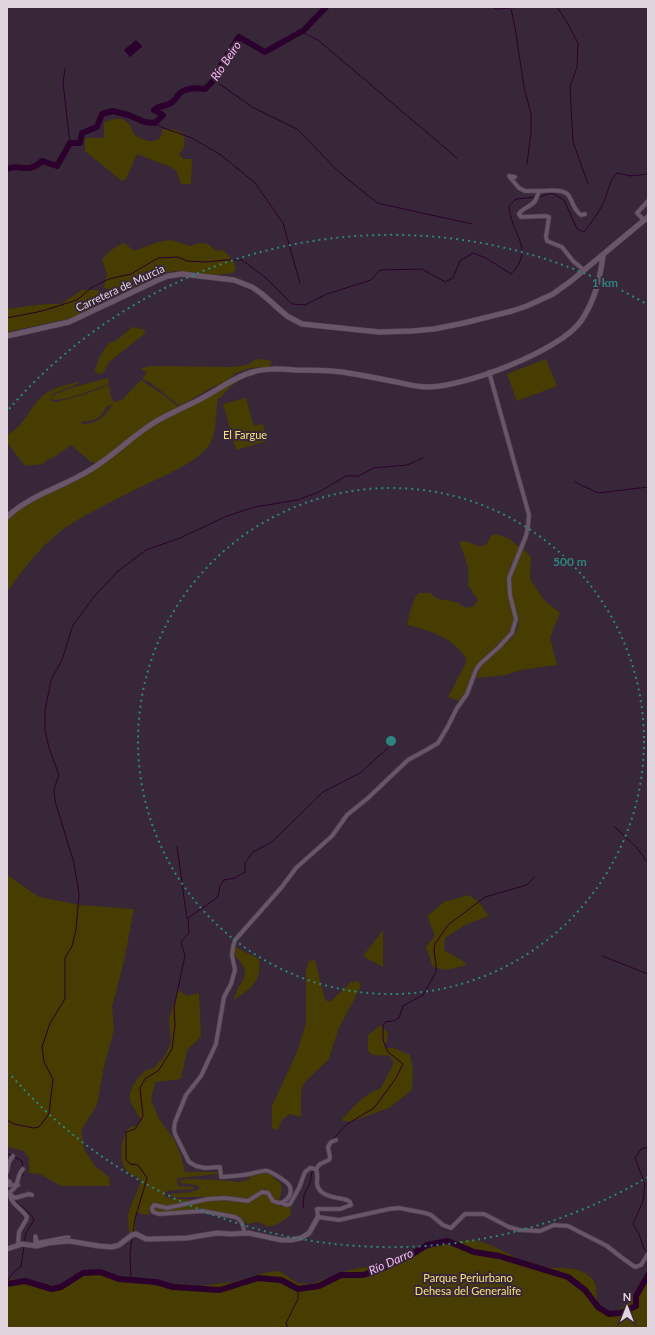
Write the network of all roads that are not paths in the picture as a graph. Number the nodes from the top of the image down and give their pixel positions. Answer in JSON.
{"nodes":[{"id":1,"x":515,"y":177,"type":"dead end"},
{"id":2,"x":539,"y":191,"type":"junction"},
{"id":3,"x":648,"y":201,"type":"edge"},
{"id":4,"x":585,"y":214,"type":"dead end"},
{"id":5,"x":646,"y":218,"type":"edge"},
{"id":6,"x":603,"y":255,"type":"junction"},
{"id":7,"x":584,"y":270,"type":"junction"},
{"id":8,"x":7,"y":336,"type":"edge"},
{"id":9,"x":489,"y":372,"type":"junction"},
{"id":10,"x":7,"y":516,"type":"edge"},
{"id":11,"x":336,"y":1140,"type":"dead end"},
{"id":12,"x":13,"y":1156,"type":"dead end"},
{"id":13,"x":316,"y":1168,"type":"junction"},
{"id":14,"x":23,"y":1169,"type":"dead end"},
{"id":15,"x":7,"y":1172,"type":"edge"},
{"id":16,"x":7,"y":1180,"type":"edge"},
{"id":17,"x":7,"y":1185,"type":"edge"},
{"id":18,"x":18,"y":1185,"type":"junction"},
{"id":19,"x":9,"y":1194,"type":"junction"},
{"id":20,"x":32,"y":1195,"type":"dead end"},
{"id":21,"x":282,"y":1203,"type":"junction"},
{"id":22,"x":318,"y":1217,"type":"junction"},
{"id":23,"x":244,"y":1233,"type":"junction"},
{"id":24,"x":69,"y":1237,"type":"dead end"},
{"id":25,"x":20,"y":1244,"type":"junction"},
{"id":26,"x":35,"y":1246,"type":"junction"},
{"id":27,"x":7,"y":1249,"type":"edge"},
{"id":28,"x":647,"y":1255,"type":"edge"}],
"edges":[{"from":1,"to":2,"type":"street"},
{"from":2,"to":4,"type":"street"},
{"from":2,"to":7,"type":"street"},
{"from":3,"to":5,"type":"street"},
{"from":5,"to":6,"type":"main road"},
{"from":6,"to":7,"type":"main road"},
{"from":6,"to":9,"type":"main road"},
{"from":7,"to":8,"type":"main road","name":"Carretera de Murcia"},
{"from":9,"to":10,"type":"main road"},
{"from":9,"to":21,"type":"street"},
{"from":11,"to":13,"type":"street"},
{"from":12,"to":15,"type":"street"},
{"from":13,"to":21,"type":"street"},
{"from":13,"to":22,"type":"street"},
{"from":14,"to":18,"type":"street"},
{"from":16,"to":17,"type":"street"},
{"from":17,"to":18,"type":"street"},
{"from":18,"to":19,"type":"street"},
{"from":19,"to":20,"type":"street"},
{"from":19,"to":25,"type":"street"},
{"from":21,"to":23,"type":"street"},
{"from":22,"to":23,"type":"street"},
{"from":22,"to":28,"type":"street"},
{"from":23,"to":26,"type":"street"},
{"from":24,"to":26,"type":"street"},
{"from":25,"to":26,"type":"street"},
{"from":25,"to":27,"type":"street"}]}
